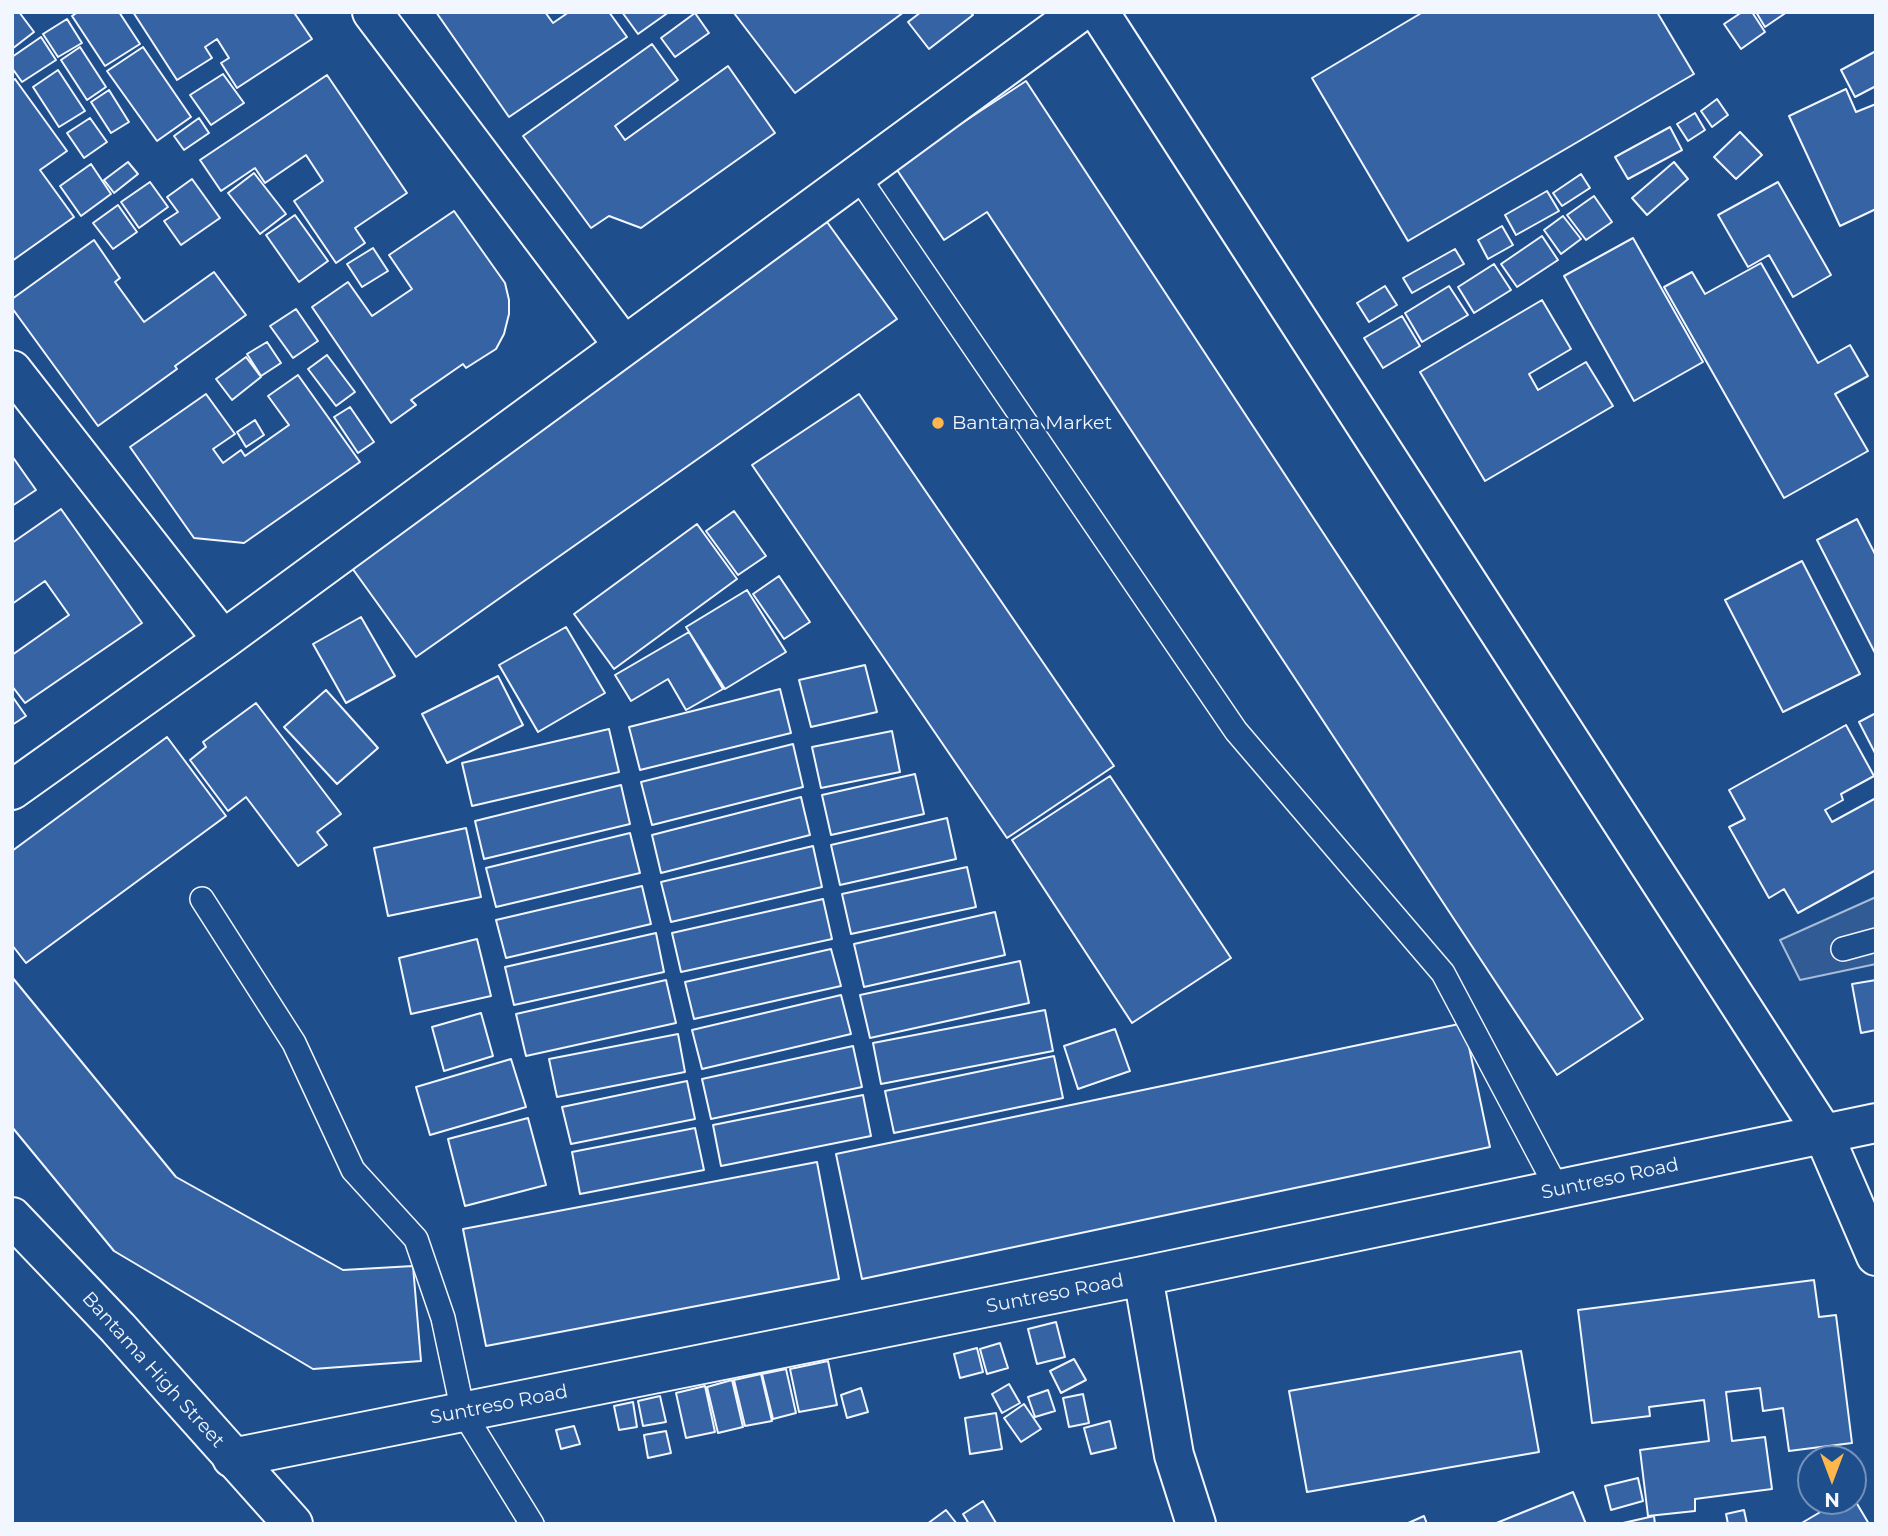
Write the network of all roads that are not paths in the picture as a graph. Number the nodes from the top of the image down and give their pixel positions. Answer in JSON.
{"nodes":[{"id":1,"x":372,"y":12,"type":"edge"},
{"id":2,"x":1080,"y":12,"type":"edge"},
{"id":3,"x":1099,"y":12,"type":"edge"},
{"id":4,"x":1034,"y":26,"type":"edge"},
{"id":5,"x":857,"y":175,"type":"junction"},
{"id":6,"x":624,"y":346,"type":"junction"},
{"id":7,"x":12,"y":370,"type":"edge"},
{"id":8,"x":223,"y":640,"type":"junction"},
{"id":9,"x":12,"y":790,"type":"edge"},
{"id":10,"x":202,"y":899,"type":"dead end"},
{"id":11,"x":1876,"y":940,"type":"edge"},
{"id":12,"x":1843,"y":948,"type":"dead end"},
{"id":13,"x":1876,"y":1123,"type":"edge"},
{"id":14,"x":1823,"y":1133,"type":"junction"},
{"id":15,"x":1558,"y":1189,"type":"junction"},
{"id":16,"x":12,"y":1217,"type":"edge"},
{"id":17,"x":1876,"y":1256,"type":"edge"},
{"id":18,"x":1143,"y":1276,"type":"junction"},
{"id":19,"x":463,"y":1412,"type":"junction"},
{"id":20,"x":232,"y":1458,"type":"junction"},
{"id":21,"x":293,"y":1524,"type":"edge"},
{"id":22,"x":532,"y":1524,"type":"edge"},
{"id":23,"x":1196,"y":1524,"type":"edge"}],
"edges":[{"from":1,"to":6,"type":"street"},
{"from":2,"to":4,"type":"street"},
{"from":3,"to":14,"type":"street"},
{"from":4,"to":5,"type":"street"},
{"from":5,"to":6,"type":"street"},
{"from":5,"to":15,"type":"lane"},
{"from":6,"to":8,"type":"street"},
{"from":7,"to":8,"type":"street"},
{"from":8,"to":9,"type":"street"},
{"from":10,"to":19,"type":"lane"},
{"from":11,"to":12,"type":"lane"},
{"from":13,"to":14,"type":"street","name":"Suntreso Road"},
{"from":14,"to":15,"type":"street","name":"Suntreso Road"},
{"from":14,"to":17,"type":"street"},
{"from":15,"to":18,"type":"street","name":"Suntreso Road"},
{"from":16,"to":20,"type":"street","name":"Bantama High Street"},
{"from":18,"to":19,"type":"street","name":"Suntreso Road"},
{"from":18,"to":23,"type":"street"},
{"from":19,"to":20,"type":"street","name":"Suntreso Road"},
{"from":19,"to":22,"type":"lane"},
{"from":20,"to":21,"type":"street","name":"Bantama High Street"}]}
